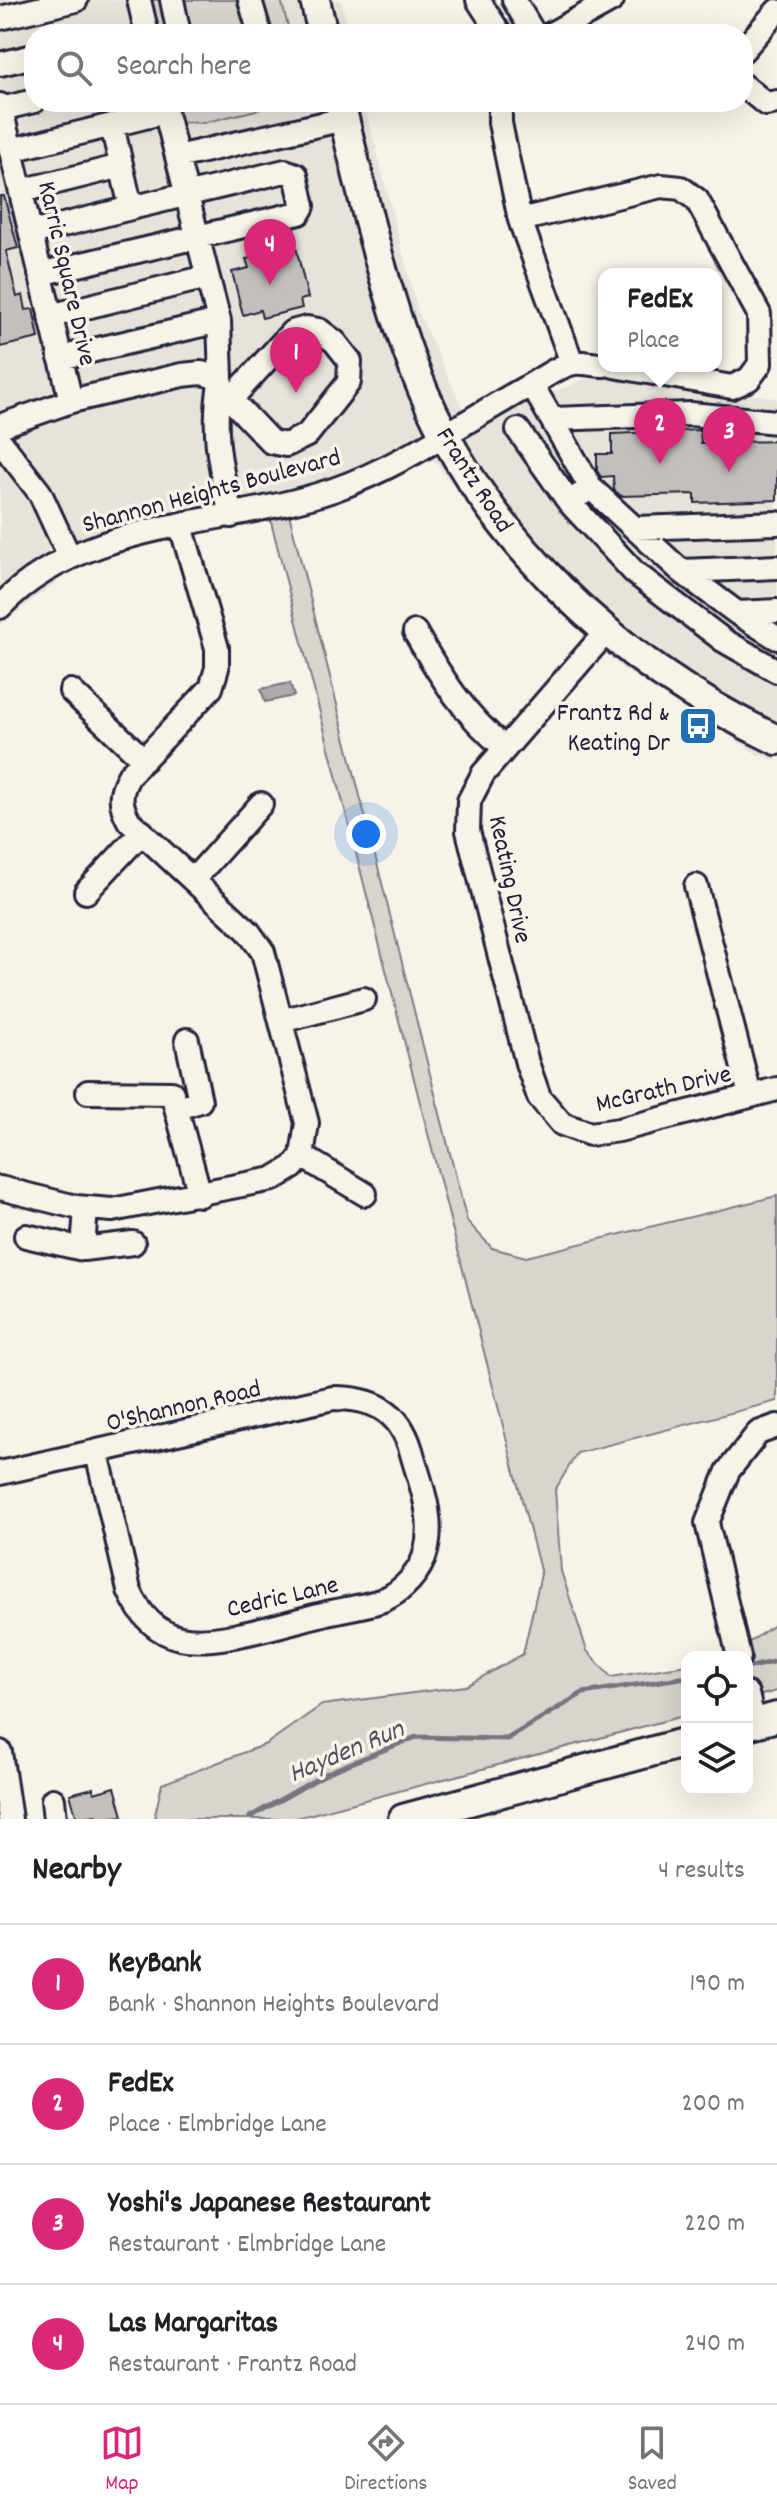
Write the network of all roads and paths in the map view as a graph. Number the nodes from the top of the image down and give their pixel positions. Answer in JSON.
{"nodes":[{"id":1,"x":171,"y":0,"type":"edge"},
{"id":2,"x":250,"y":0,"type":"edge"},
{"id":3,"x":315,"y":0,"type":"edge"},
{"id":4,"x":478,"y":0,"type":"edge"},
{"id":5,"x":514,"y":0,"type":"edge"},
{"id":6,"x":612,"y":0,"type":"edge"},
{"id":7,"x":62,"y":2,"type":"edge"},
{"id":8,"x":140,"y":3,"type":"edge"},
{"id":9,"x":7,"y":11,"type":"edge"},
{"id":10,"x":777,"y":11,"type":"edge"},
{"id":11,"x":140,"y":24,"type":"edge"},
{"id":12,"x":177,"y":24,"type":"edge"},
{"id":13,"x":257,"y":24,"type":"edge"},
{"id":14,"x":321,"y":24,"type":"edge"},
{"id":15,"x":494,"y":24,"type":"edge"},
{"id":16,"x":528,"y":24,"type":"edge"},
{"id":17,"x":569,"y":24,"type":"edge"},
{"id":18,"x":753,"y":39,"type":"edge"},
{"id":19,"x":24,"y":58,"type":"edge"},
{"id":20,"x":0,"y":64,"type":"edge"},
{"id":21,"x":753,"y":93,"type":"edge"},
{"id":22,"x":777,"y":102,"type":"edge"},
{"id":23,"x":24,"y":103,"type":"edge"},
{"id":24,"x":0,"y":107,"type":"edge"},
{"id":25,"x":150,"y":112,"type":"edge"},
{"id":26,"x":165,"y":112,"type":"edge"},
{"id":27,"x":335,"y":112,"type":"edge"},
{"id":28,"x":342,"y":112,"type":"edge"},
{"id":29,"x":500,"y":112,"type":"edge"},
{"id":30,"x":112,"y":125,"type":"junction"},
{"id":31,"x":11,"y":150,"type":"junction"},
{"id":32,"x":177,"y":157,"type":"junction"},
{"id":33,"x":121,"y":166,"type":"junction"},
{"id":34,"x":21,"y":191,"type":"junction"},
{"id":35,"x":186,"y":194,"type":"junction"},
{"id":36,"x":131,"y":208,"type":"junction"},
{"id":37,"x":520,"y":220,"type":"junction"},
{"id":38,"x":31,"y":233,"type":"junction"},
{"id":39,"x":197,"y":236,"type":"junction"},
{"id":40,"x":40,"y":274,"type":"junction"},
{"id":41,"x":207,"y":277,"type":"junction"},
{"id":42,"x":50,"y":316,"type":"junction"},
{"id":43,"x":219,"y":321,"type":"junction"},
{"id":44,"x":60,"y":358,"type":"junction"},
{"id":45,"x":572,"y":363,"type":"junction"},
{"id":46,"x":598,"y":365,"type":"edge"},
{"id":47,"x":648,"y":372,"type":"edge"},
{"id":48,"x":532,"y":385,"type":"junction"},
{"id":49,"x":224,"y":388,"type":"junction"},
{"id":50,"x":71,"y":401,"type":"junction"},
{"id":51,"x":553,"y":419,"type":"junction"},
{"id":52,"x":777,"y":422,"type":"edge"},
{"id":53,"x":0,"y":426,"type":"edge"},
{"id":54,"x":518,"y":430,"type":"dead end"},
{"id":55,"x":444,"y":435,"type":"junction"},
{"id":56,"x":0,"y":441,"type":"edge"},
{"id":57,"x":591,"y":488,"type":"junction"},
{"id":58,"x":569,"y":502,"type":"junction"},
{"id":59,"x":231,"y":516,"type":"junction"},
{"id":60,"x":777,"y":523,"type":"edge"},
{"id":61,"x":181,"y":526,"type":"junction"},
{"id":62,"x":636,"y":528,"type":"junction"},
{"id":63,"x":69,"y":556,"type":"junction"},
{"id":64,"x":777,"y":567,"type":"edge"},
{"id":65,"x":681,"y":571,"type":"junction"},
{"id":66,"x":0,"y":607,"type":"edge"},
{"id":67,"x":777,"y":611,"type":"edge"},
{"id":68,"x":737,"y":613,"type":"junction"},
{"id":69,"x":415,"y":632,"type":"dead end"},
{"id":70,"x":606,"y":632,"type":"junction"},
{"id":71,"x":777,"y":638,"type":"edge"},
{"id":72,"x":777,"y":671,"type":"edge"},
{"id":73,"x":71,"y":691,"type":"dead end"},
{"id":74,"x":777,"y":740,"type":"edge"},
{"id":75,"x":505,"y":748,"type":"junction"},
{"id":76,"x":144,"y":760,"type":"junction"},
{"id":77,"x":261,"y":804,"type":"dead end"},
{"id":78,"x":142,"y":832,"type":"junction"},
{"id":79,"x":193,"y":880,"type":"junction"},
{"id":80,"x":696,"y":886,"type":"dead end"},
{"id":81,"x":86,"y":892,"type":"dead end"},
{"id":82,"x":364,"y":999,"type":"dead end"},
{"id":83,"x":281,"y":1021,"type":"junction"},
{"id":84,"x":187,"y":1040,"type":"dead end"},
{"id":85,"x":777,"y":1089,"type":"edge"},
{"id":86,"x":88,"y":1092,"type":"dead end"},
{"id":87,"x":750,"y":1095,"type":"junction"},
{"id":88,"x":178,"y":1108,"type":"junction"},
{"id":89,"x":562,"y":1124,"type":"joint"},
{"id":90,"x":302,"y":1156,"type":"junction"},
{"id":91,"x":0,"y":1188,"type":"edge"},
{"id":92,"x":365,"y":1194,"type":"dead end"},
{"id":93,"x":200,"y":1195,"type":"junction"},
{"id":94,"x":86,"y":1208,"type":"junction"},
{"id":95,"x":26,"y":1236,"type":"dead end"},
{"id":96,"x":133,"y":1243,"type":"dead end"},
{"id":97,"x":83,"y":1249,"type":"junction"},
{"id":98,"x":378,"y":1406,"type":"joint"},
{"id":99,"x":777,"y":1426,"type":"edge"},
{"id":100,"x":97,"y":1453,"type":"junction"},
{"id":101,"x":0,"y":1473,"type":"edge"},
{"id":102,"x":738,"y":1651,"type":"edge"},
{"id":103,"x":681,"y":1744,"type":"edge"},
{"id":104,"x":0,"y":1752,"type":"edge"},
{"id":105,"x":10,"y":1819,"type":"edge"},
{"id":106,"x":403,"y":1819,"type":"edge"}],
"edges":[{"from":1,"to":8,"type":"street"},
{"from":1,"to":12,"type":"street"},
{"from":2,"to":13,"type":"street"},
{"from":3,"to":14,"type":"main road"},
{"from":4,"to":15,"type":"street"},
{"from":5,"to":16,"type":"street"},
{"from":6,"to":17,"type":"street"},
{"from":7,"to":9,"type":"street"},
{"from":8,"to":11,"type":"street"},
{"from":10,"to":18,"type":"street"},
{"from":19,"to":20,"type":"street"},
{"from":21,"to":22,"type":"street"},
{"from":23,"to":24,"type":"street"},
{"from":24,"to":31,"type":"street","name":"Karric Square Drive"},
{"from":25,"to":30,"type":"street"},
{"from":26,"to":32,"type":"street"},
{"from":27,"to":32,"type":"street"},
{"from":28,"to":55,"type":"main road","name":"Frantz Road"},
{"from":29,"to":37,"type":"street"},
{"from":30,"to":31,"type":"street"},
{"from":30,"to":33,"type":"street"},
{"from":31,"to":34,"type":"street","name":"Karric Square Drive"},
{"from":32,"to":35,"type":"street"},
{"from":33,"to":34,"type":"street"},
{"from":33,"to":36,"type":"street"},
{"from":34,"to":38,"type":"street","name":"Karric Square Drive"},
{"from":35,"to":36,"type":"street"},
{"from":35,"to":39,"type":"street"},
{"from":35,"to":39,"type":"street"},
{"from":36,"to":38,"type":"street"},
{"from":37,"to":45,"type":"street"},
{"from":37,"to":47,"type":"street"},
{"from":38,"to":40,"type":"street","name":"Karric Square Drive"},
{"from":39,"to":40,"type":"street"},
{"from":39,"to":41,"type":"street"},
{"from":40,"to":42,"type":"street","name":"Karric Square Drive"},
{"from":41,"to":42,"type":"street"},
{"from":41,"to":43,"type":"street"},
{"from":42,"to":44,"type":"street","name":"Karric Square Drive"},
{"from":43,"to":44,"type":"street"},
{"from":43,"to":49,"type":"street"},
{"from":44,"to":50,"type":"street","name":"Karric Square Drive"},
{"from":45,"to":46,"type":"street"},
{"from":45,"to":48,"type":"street","name":"Shannon Heights Boulevard"},
{"from":48,"to":51,"type":"street"},
{"from":48,"to":55,"type":"street","name":"Shannon Heights Boulevard"},
{"from":49,"to":49,"type":"street"},
{"from":49,"to":50,"type":"street","name":"Karric Square Drive"},
{"from":49,"to":59,"type":"street"},
{"from":50,"to":53,"type":"street"},
{"from":51,"to":52,"type":"street"},
{"from":51,"to":57,"type":"street"},
{"from":54,"to":58,"type":"street"},
{"from":55,"to":59,"type":"street","name":"Shannon Heights Boulevard"},
{"from":55,"to":70,"type":"main road","name":"Frantz Road"},
{"from":56,"to":63,"type":"street"},
{"from":57,"to":58,"type":"street"},
{"from":57,"to":62,"type":"street"},
{"from":58,"to":72,"type":"street"},
{"from":59,"to":61,"type":"street","name":"Shannon Heights Boulevard"},
{"from":60,"to":62,"type":"street"},
{"from":61,"to":63,"type":"street","name":"Shannon Heights Boulevard"},
{"from":61,"to":76,"type":"street"},
{"from":62,"to":65,"type":"street"},
{"from":63,"to":66,"type":"street","name":"Shannon Heights Boulevard"},
{"from":64,"to":65,"type":"street"},
{"from":65,"to":68,"type":"street"},
{"from":67,"to":68,"type":"street"},
{"from":68,"to":71,"type":"street"},
{"from":69,"to":75,"type":"street"},
{"from":70,"to":74,"type":"main road","name":"Frantz Road"},
{"from":70,"to":75,"type":"street","name":"Keating Drive"},
{"from":73,"to":76,"type":"street"},
{"from":75,"to":89,"type":"street","name":"Keating Drive"},
{"from":76,"to":78,"type":"street"},
{"from":77,"to":79,"type":"street"},
{"from":78,"to":79,"type":"street"},
{"from":78,"to":81,"type":"street"},
{"from":79,"to":83,"type":"street"},
{"from":80,"to":87,"type":"street"},
{"from":82,"to":83,"type":"street"},
{"from":83,"to":90,"type":"street"},
{"from":84,"to":88,"type":"street"},
{"from":85,"to":87,"type":"street","name":"McGrath Drive"},
{"from":86,"to":88,"type":"street"},
{"from":87,"to":89,"type":"street","name":"McGrath Drive"},
{"from":88,"to":93,"type":"street"},
{"from":90,"to":92,"type":"street"},
{"from":90,"to":93,"type":"street"},
{"from":91,"to":94,"type":"street"},
{"from":93,"to":94,"type":"street"},
{"from":94,"to":97,"type":"street"},
{"from":95,"to":97,"type":"street"},
{"from":96,"to":97,"type":"street"},
{"from":98,"to":100,"type":"street","name":"O'Shannon Road"},
{"from":98,"to":100,"type":"street","name":"Cedric Lane"},
{"from":99,"to":102,"type":"street"},
{"from":100,"to":101,"type":"street","name":"O'Shannon Road"},
{"from":103,"to":106,"type":"main road"},
{"from":104,"to":105,"type":"street"}]}
